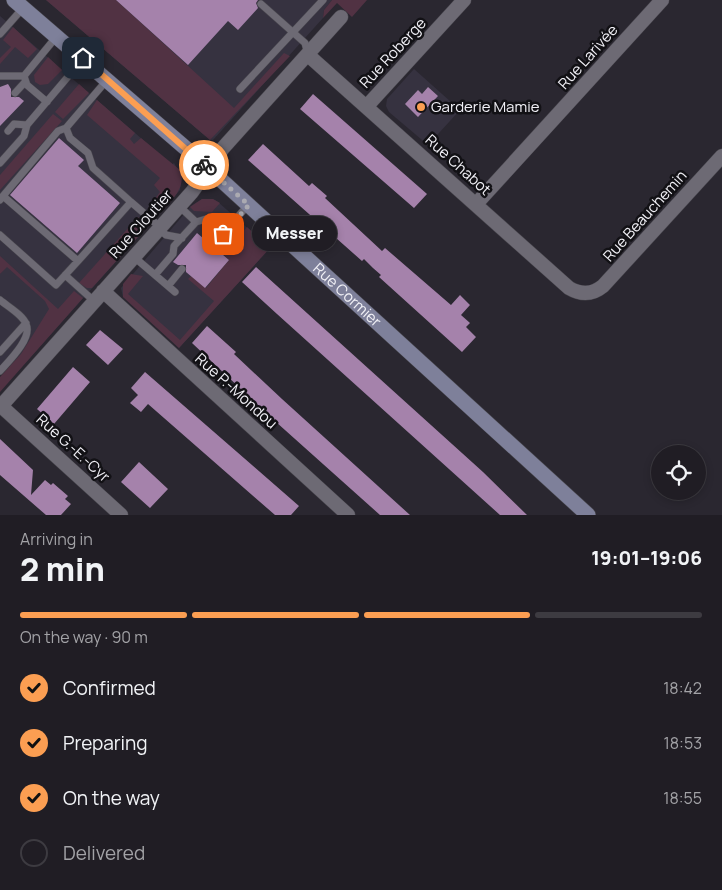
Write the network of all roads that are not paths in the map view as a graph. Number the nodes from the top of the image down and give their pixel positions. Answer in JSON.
{"nodes":[{"id":1,"x":323,"y":0,"type":"edge"},
{"id":2,"x":464,"y":0,"type":"edge"},
{"id":3,"x":662,"y":0,"type":"edge"},
{"id":4,"x":19,"y":4,"type":"edge"},
{"id":5,"x":261,"y":4,"type":"dead end"},
{"id":6,"x":340,"y":17,"type":"dead end"},
{"id":7,"x":293,"y":33,"type":"junction"},
{"id":8,"x":0,"y":34,"type":"edge"},
{"id":9,"x":58,"y":36,"type":"junction"},
{"id":10,"x":308,"y":55,"type":"junction"},
{"id":11,"x":83,"y":58,"type":"junction"},
{"id":12,"x":0,"y":76,"type":"edge"},
{"id":13,"x":25,"y":79,"type":"junction"},
{"id":14,"x":107,"y":80,"type":"junction"},
{"id":15,"x":240,"y":89,"type":"dead end"},
{"id":16,"x":15,"y":93,"type":"dead end"},
{"id":17,"x":47,"y":102,"type":"junction"},
{"id":18,"x":367,"y":106,"type":"junction"},
{"id":19,"x":27,"y":125,"type":"junction"},
{"id":20,"x":66,"y":128,"type":"junction"},
{"id":21,"x":8,"y":131,"type":"dead end"},
{"id":22,"x":722,"y":156,"type":"edge"},
{"id":23,"x":0,"y":163,"type":"edge"},
{"id":24,"x":208,"y":168,"type":"junction"},
{"id":25,"x":2,"y":198,"type":"edge"},
{"id":26,"x":130,"y":202,"type":"junction"},
{"id":27,"x":476,"y":203,"type":"junction"},
{"id":28,"x":249,"y":205,"type":"junction"},
{"id":29,"x":179,"y":206,"type":"junction"},
{"id":30,"x":196,"y":222,"type":"junction"},
{"id":31,"x":159,"y":228,"type":"junction"},
{"id":32,"x":0,"y":235,"type":"edge"},
{"id":33,"x":182,"y":238,"type":"junction"},
{"id":34,"x":133,"y":257,"type":"junction"},
{"id":35,"x":78,"y":261,"type":"junction"},
{"id":36,"x":182,"y":269,"type":"dead end"},
{"id":37,"x":66,"y":275,"type":"junction"},
{"id":38,"x":155,"y":275,"type":"junction"},
{"id":39,"x":168,"y":286,"type":"junction"},
{"id":40,"x":175,"y":292,"type":"dead end"},
{"id":41,"x":587,"y":293,"type":"joint"},
{"id":42,"x":98,"y":296,"type":"junction"},
{"id":43,"x":0,"y":300,"type":"edge"},
{"id":44,"x":26,"y":323,"type":"junction"},
{"id":45,"x":0,"y":352,"type":"edge"},
{"id":46,"x":0,"y":371,"type":"edge"},
{"id":47,"x":1,"y":406,"type":"joint"},
{"id":48,"x":122,"y":515,"type":"edge"},
{"id":49,"x":348,"y":515,"type":"edge"},
{"id":50,"x":588,"y":515,"type":"edge"}],
"edges":[{"from":1,"to":7,"type":"lane"},
{"from":2,"to":18,"type":"street","name":"Rue Roberge"},
{"from":3,"to":27,"type":"street","name":"Rue Larivée"},
{"from":4,"to":8,"type":"lane"},
{"from":4,"to":9,"type":"street","name":"Rue Cormier"},
{"from":5,"to":7,"type":"lane"},
{"from":6,"to":10,"type":"street","name":"Rue Cloutier"},
{"from":7,"to":10,"type":"lane"},
{"from":7,"to":15,"type":"lane"},
{"from":9,"to":11,"type":"street","name":"Rue Cormier"},
{"from":9,"to":13,"type":"lane"},
{"from":10,"to":18,"type":"street","name":"Rue Chabot"},
{"from":10,"to":24,"type":"street","name":"Rue Cloutier"},
{"from":11,"to":14,"type":"street","name":"Rue Cormier"},
{"from":11,"to":17,"type":"lane"},
{"from":12,"to":13,"type":"lane"},
{"from":13,"to":16,"type":"lane"},
{"from":13,"to":17,"type":"lane"},
{"from":14,"to":20,"type":"lane"},
{"from":14,"to":24,"type":"street","name":"Rue Cormier"},
{"from":17,"to":19,"type":"lane"},
{"from":18,"to":27,"type":"street","name":"Rue Chabot"},
{"from":19,"to":21,"type":"lane"},
{"from":19,"to":23,"type":"lane"},
{"from":20,"to":25,"type":"lane"},
{"from":20,"to":26,"type":"lane"},
{"from":22,"to":41,"type":"street","name":"Rue Beauchemin"},
{"from":24,"to":28,"type":"street","name":"Rue Cormier"},
{"from":24,"to":29,"type":"street","name":"Rue Cloutier"},
{"from":25,"to":35,"type":"lane"},
{"from":26,"to":31,"type":"lane"},
{"from":26,"to":35,"type":"lane"},
{"from":27,"to":41,"type":"street","name":"Rue Chabot"},
{"from":28,"to":30,"type":"lane"},
{"from":28,"to":50,"type":"street","name":"Rue Cormier"},
{"from":29,"to":30,"type":"lane"},
{"from":29,"to":31,"type":"street","name":"Rue Cloutier"},
{"from":30,"to":33,"type":"lane"},
{"from":31,"to":33,"type":"lane"},
{"from":31,"to":34,"type":"street","name":"Rue Cloutier"},
{"from":32,"to":37,"type":"lane"},
{"from":33,"to":38,"type":"lane"},
{"from":34,"to":38,"type":"lane"},
{"from":34,"to":42,"type":"street","name":"Rue Cloutier"},
{"from":35,"to":37,"type":"lane"},
{"from":36,"to":39,"type":"lane"},
{"from":37,"to":42,"type":"lane"},
{"from":38,"to":39,"type":"lane"},
{"from":39,"to":40,"type":"lane"},
{"from":42,"to":47,"type":"street","name":"Rue Cloutier"},
{"from":42,"to":49,"type":"street","name":"Rue P.-Mondou"},
{"from":43,"to":44,"type":"lane"},
{"from":44,"to":45,"type":"lane"},
{"from":44,"to":46,"type":"lane"},
{"from":47,"to":48,"type":"street","name":"Rue G.-E.-Cyr"}]}
